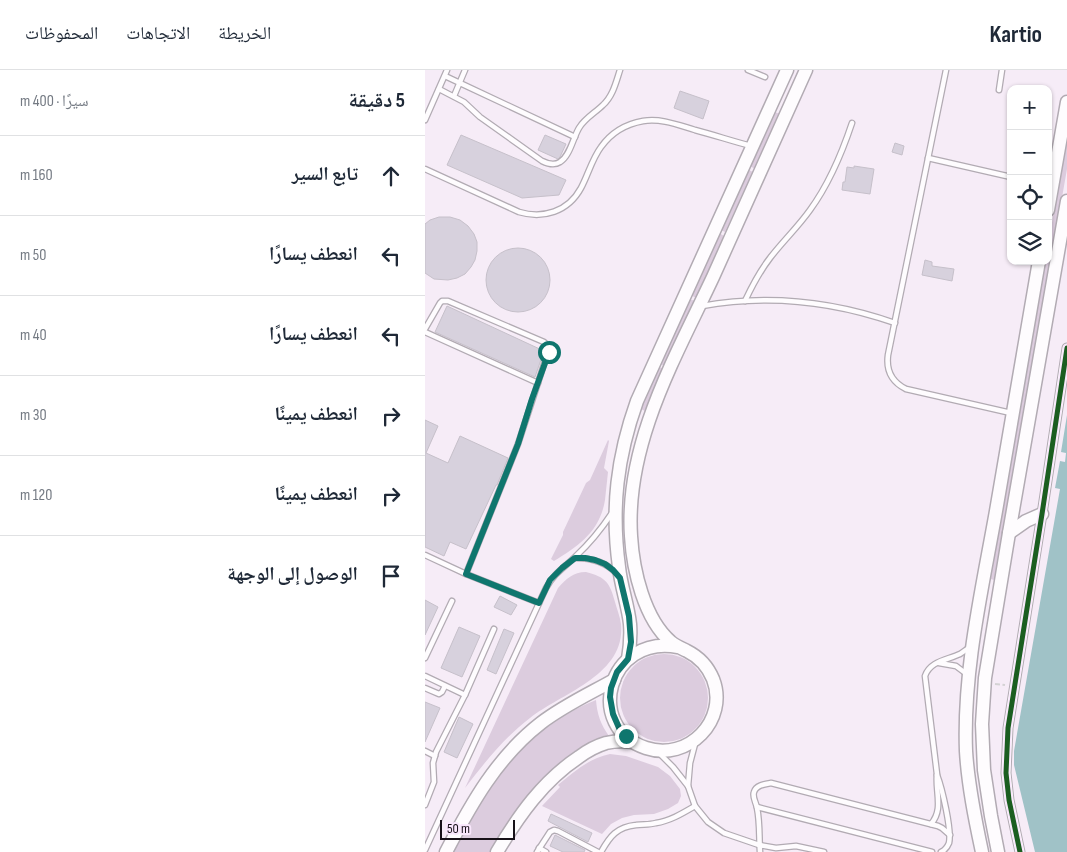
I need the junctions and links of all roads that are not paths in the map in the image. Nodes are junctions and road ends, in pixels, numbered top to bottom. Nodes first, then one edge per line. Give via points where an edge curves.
1 (447, 70) edge
2 (465, 70) edge
3 (620, 70) edge
4 (748, 70) edge
5 (787, 70) edge
6 (806, 70) edge
7 (946, 70) edge
8 (1002, 70) edge
9 (445, 76) junction
10 (765, 77) dead end
11 (460, 82) junction
12 (439, 89) junction
13 (999, 90) dead end
14 (454, 96) junction
15 (1067, 102) edge
16 (425, 120) edge
17 (852, 123) dead end
18 (575, 137) junction
19 (752, 146) junction
20 (928, 158) junction
21 (425, 169) edge
22 (1007, 176) edge
23 (1052, 187) edge
24 (1067, 201) edge
25 (1038, 265) edge
26 (745, 301) junction
27 (699, 307) junction
28 (895, 323) junction
29 (425, 330) edge
30 (1067, 348) edge
31 (538, 383) junction
32 (1013, 413) junction
33 (630, 420) junction
34 (615, 510) junction
35 (1042, 514) junction
36 (631, 520) junction
37 (1009, 533) junction
38 (425, 556) edge
39 (575, 558) junction
40 (466, 574) junction
41 (620, 578) junction
42 (982, 590) junction
43 (452, 601) dead end
44 (539, 603) junction
45 (494, 629) dead end
46 (973, 644) junction
47 (678, 647) junction
48 (988, 654) junction
49 (425, 658) edge
50 (628, 659) junction
51 (937, 663) junction
52 (425, 676) edge
53 (969, 676) junction
54 (614, 680) junction
55 (445, 686) junction
56 (425, 688) edge
57 (465, 695) junction
58 (696, 740) junction
59 (633, 742) junction
60 (425, 751) edge
61 (656, 751) junction
62 (435, 756) junction
63 (937, 774) junction
64 (688, 786) junction
65 (425, 805) edge
66 (695, 806) junction
67 (757, 807) junction
68 (931, 824) junction
69 (950, 835) junction
70 (759, 845) junction
71 (783, 847) junction
72 (425, 850) edge
73 (538, 850) edge
74 (446, 852) edge
75 (497, 852) edge
76 (546, 852) edge
77 (599, 852) edge
78 (761, 852) edge
79 (779, 852) edge
80 (824, 852) edge
81 (932, 852) edge
82 (941, 852) edge
83 (983, 852) edge
84 (998, 852) edge
85 (1020, 852) edge

1 - 9 lane
2 - 11 lane
3 - 18 lane via 609,98 589,115
4 - 10 lane
5 - 19 main road
6 - 27 main road
7 - 20 lane
8 - 13 lane
9 - 11 lane
9 - 12 lane
11 - 14 lane
11 - 18 lane
12 - 14 lane
12 - 16 lane
14 - 18 lane via 548,164 561,162
15 - 23 main road
17 - 26 lane via 817,200 770,258
19 - 21 lane via 669,122 651,120 634,123 606,141 573,200 561,209 540,215 519,212
19 - 33 main road
20 - 22 lane
20 - 28 lane
24 - 37 main road
25 - 32 main road
26 - 27 lane
26 - 28 lane via 815,303
27 - 36 main road via 645,433 633,485
28 - 32 lane via 888,367 892,378 901,386
29 - 31 lane
29 - 31 lane via 438,305 448,301 544,342 549,352
30 - 35 street
31 - 40 lane via 518,444
32 - 42 main road
33 - 34 main road via 619,464
33 - 36 main road via 635,417 641,421 634,437 628,471
34 - 39 lane
34 - 41 main road
35 - 37 main road via 1026,520
35 - 85 street via 1007,728 1007,787
36 - 47 main road via 635,564 648,611 657,628
37 - 48 main road
38 - 40 lane
39 - 41 lane via 605,564
39 - 44 lane via 550,580
40 - 44 lane
41 - 50 main road via 630,624
42 - 46 main road
42 - 48 main road via 990,599 986,629
43 - 49 lane
44 - 72 lane
45 - 57 lane
46 - 51 lane via 962,653
46 - 53 main road
47 - 50 main road via 643,649
47 - 58 main road via 700,660 716,688 712,721
48 - 84 main road via 983,747 987,793
50 - 54 main road
51 - 53 lane via 956,666
51 - 63 lane via 928,669 925,676
52 - 55 lane
53 - 83 main road via 966,716 968,770 972,806
54 - 59 main road via 610,697 613,714 620,730
54 - 74 main road via 552,715 506,755 469,808
55 - 56 lane via 439,694
55 - 57 lane
57 - 62 lane
58 - 61 main road via 677,750
58 - 64 lane
59 - 61 main road
59 - 75 main road via 597,746 563,768 531,800
60 - 62 lane
61 - 64 lane
62 - 65 lane via 434,782
63 - 68 lane via 939,808
63 - 69 lane
64 - 66 lane
66 - 70 lane via 715,828
66 - 77 lane via 658,823 625,828 609,837
67 - 68 lane via 753,794 755,789 771,783
67 - 70 lane
67 - 81 lane
68 - 69 lane
69 - 82 lane via 948,846
70 - 71 lane
70 - 78 lane
71 - 79 lane
71 - 80 lane via 796,846
73 - 76 lane
73 - 77 lane via 550,832 556,830

